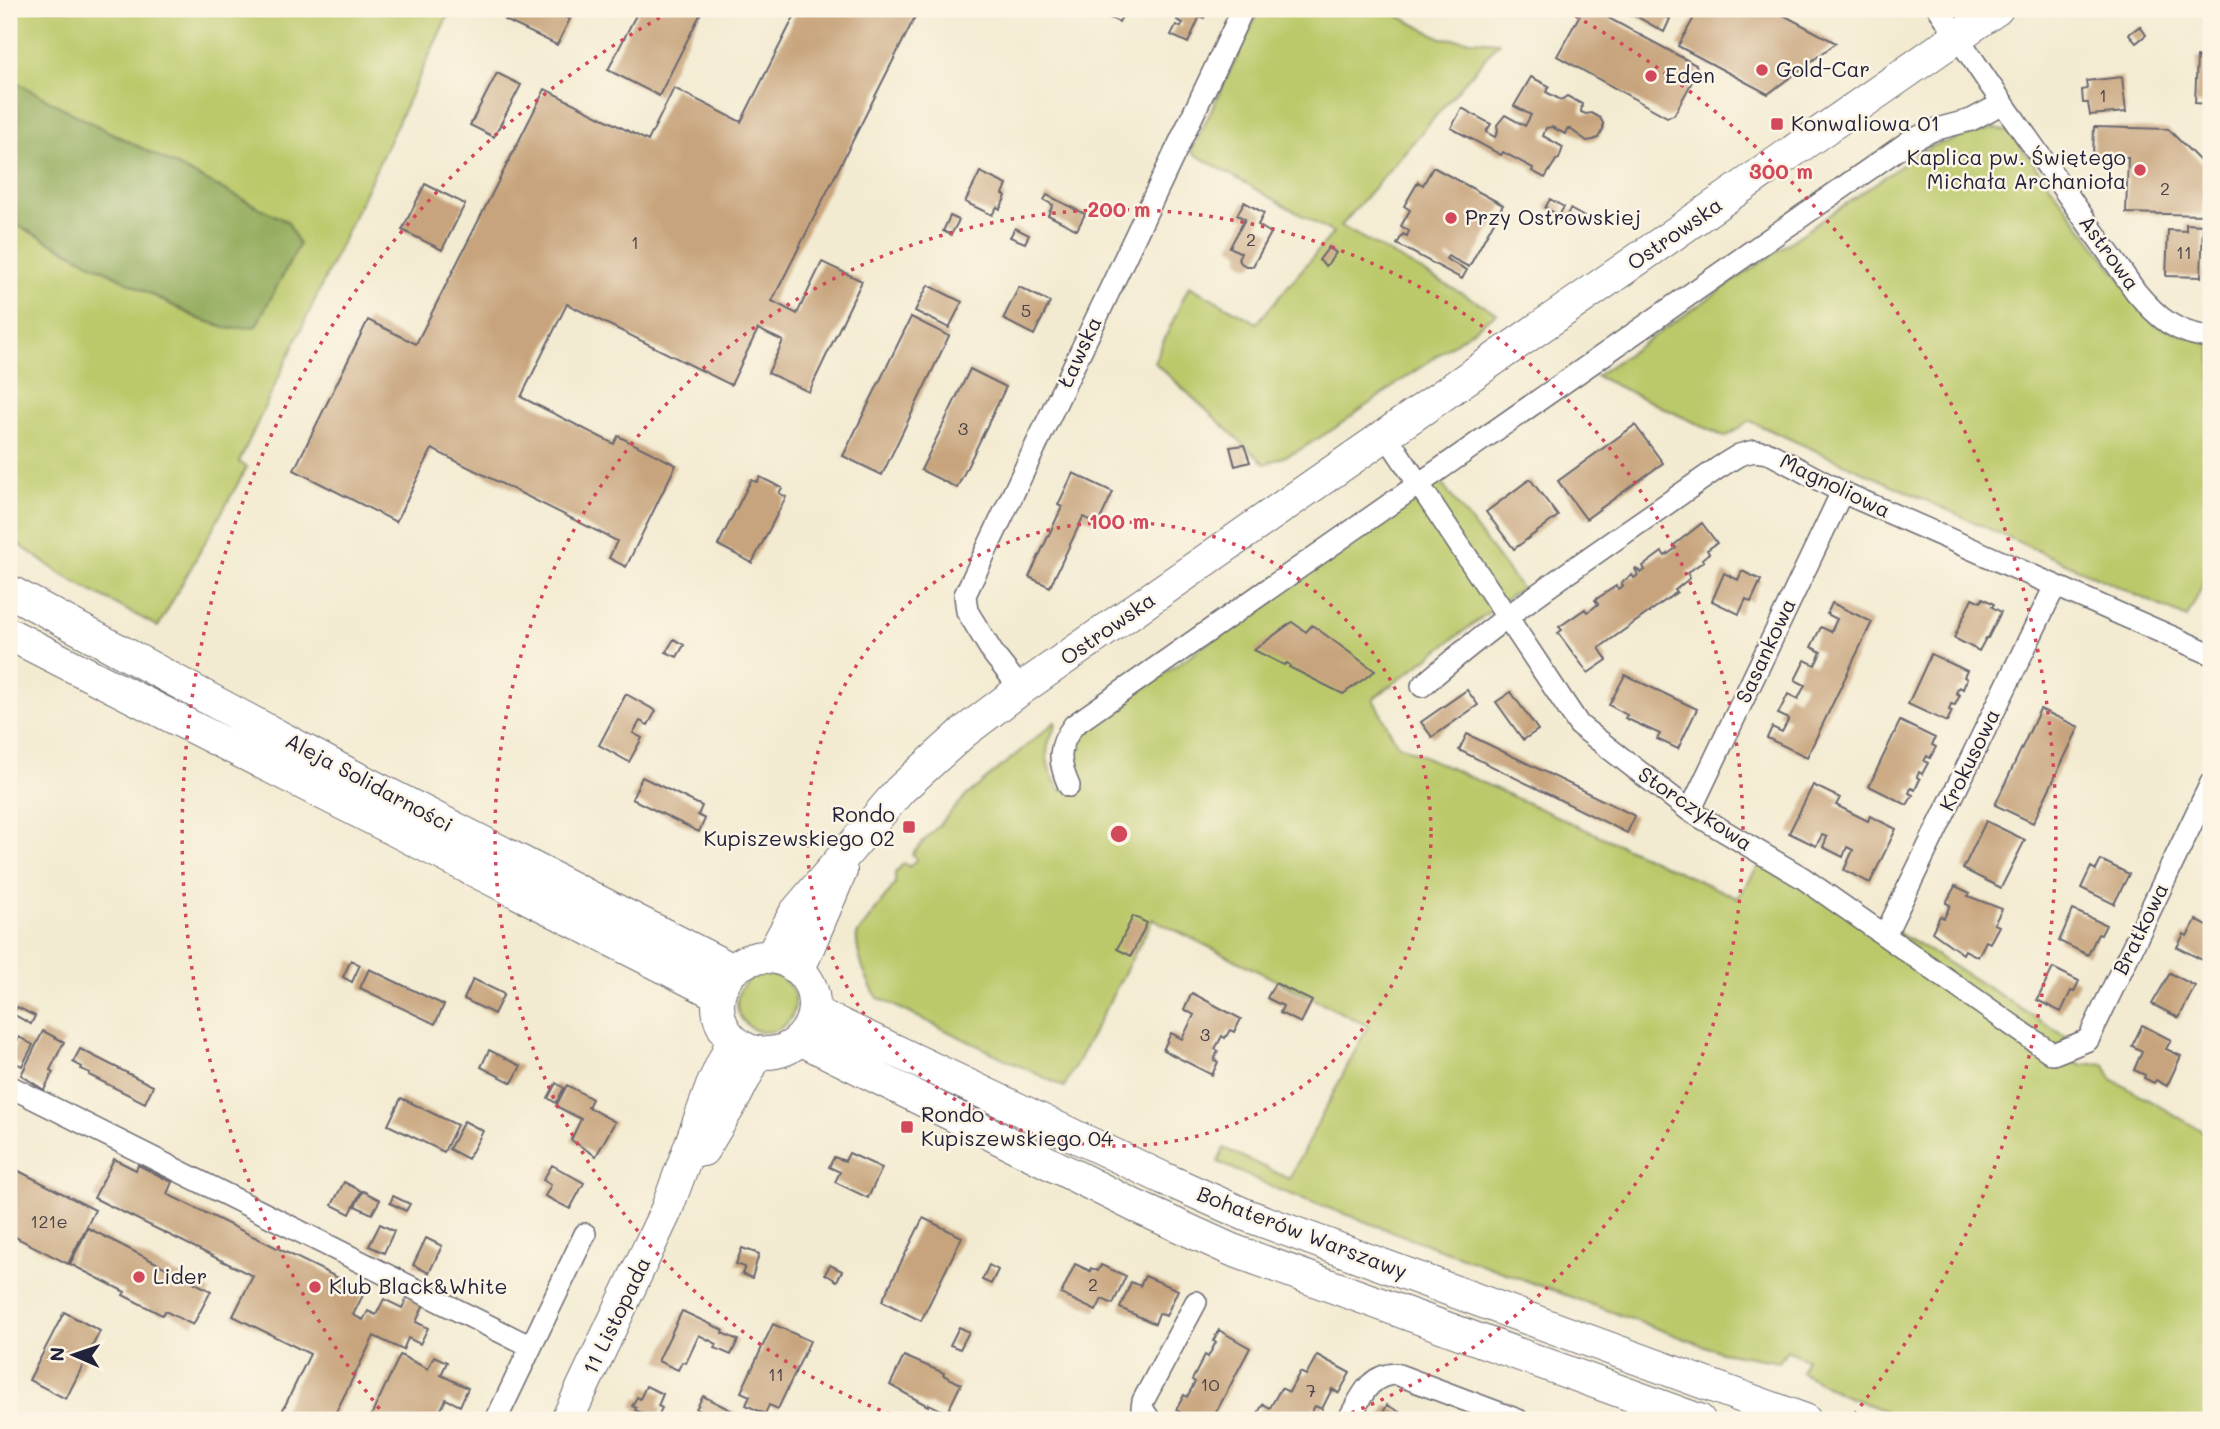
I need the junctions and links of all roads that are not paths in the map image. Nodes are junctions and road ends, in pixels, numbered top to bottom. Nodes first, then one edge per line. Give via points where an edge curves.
1 (1243, 9) edge
2 (1939, 9) edge
3 (1997, 9) edge
4 (1958, 36) junction
5 (2003, 103) junction
6 (2211, 337) edge
7 (1387, 435) junction
8 (1418, 483) junction
9 (1842, 492) junction
10 (2055, 586) junction
11 (9, 591) edge
12 (1507, 617) junction
13 (9, 634) edge
14 (2211, 654) edge
15 (1422, 686) dead end
16 (1021, 690) junction
17 (2211, 783) edge
18 (1069, 786) dead end
19 (1690, 811) junction
20 (851, 847) junction
21 (1885, 935) junction
22 (771, 957) junction
23 (799, 970) junction
24 (726, 983) junction
25 (807, 1026) junction
26 (746, 1046) junction
27 (2053, 1054) joint
28 (11, 1087) dead end
29 (585, 1234) dead end
30 (1196, 1302) dead end
31 (531, 1347) junction
32 (496, 1420) edge
33 (567, 1420) edge
34 (1150, 1420) edge
35 (1348, 1420) edge
36 (1518, 1420) edge
37 (1699, 1420) edge
38 (1805, 1420) edge

1 - 16 street, Ławska via 965,595 967,611
2 - 4 street, Astrowa
3 - 4 main road, Ostrowska
4 - 5 street, Astrowa
4 - 7 main road, Ostrowska
5 - 6 street, Astrowa via 2146,304 2184,332
5 - 8 street via 1908,142
7 - 8 street
7 - 16 main road, Ostrowska
8 - 12 street, Storczykowa
8 - 18 street via 1074,725 1060,754
9 - 10 street, Magnoliowa
9 - 12 street, Magnoliowa via 1769,453 1739,455
9 - 19 street, Sasankowa
10 - 14 street, Magnoliowa
10 - 21 street, Krokusowa
11 - 24 main road, Aleja Solidarności
12 - 15 street, Magnoliowa
12 - 19 street, Storczykowa via 1579,725
13 - 24 main road, Aleja Solidarności
16 - 20 main road, Ostrowska via 964,732 900,790
17 - 27 street, Bratkowa via 2088,1040
19 - 21 street, Storczykowa via 1803,878
20 - 22 main road, Ostrowska via 795,913
20 - 23 main road, Ostrowska
21 - 27 street, Storczykowa
22 - 23 main road
22 - 24 main road via 744,962
23 - 25 main road via 814,997
24 - 26 main road via 720,1019
25 - 26 main road via 788,1048 774,1052
25 - 37 main road, Bohaterów Warszawy via 1135,1206 1231,1250
25 - 38 main road, Bohaterów Warszawy via 1246,1215
26 - 33 main road, 11 Listopada via 735,1097 666,1211
28 - 31 street
29 - 31 street
30 - 34 street via 1143,1401
31 - 32 street
35 - 36 street via 1371,1382 1396,1374

